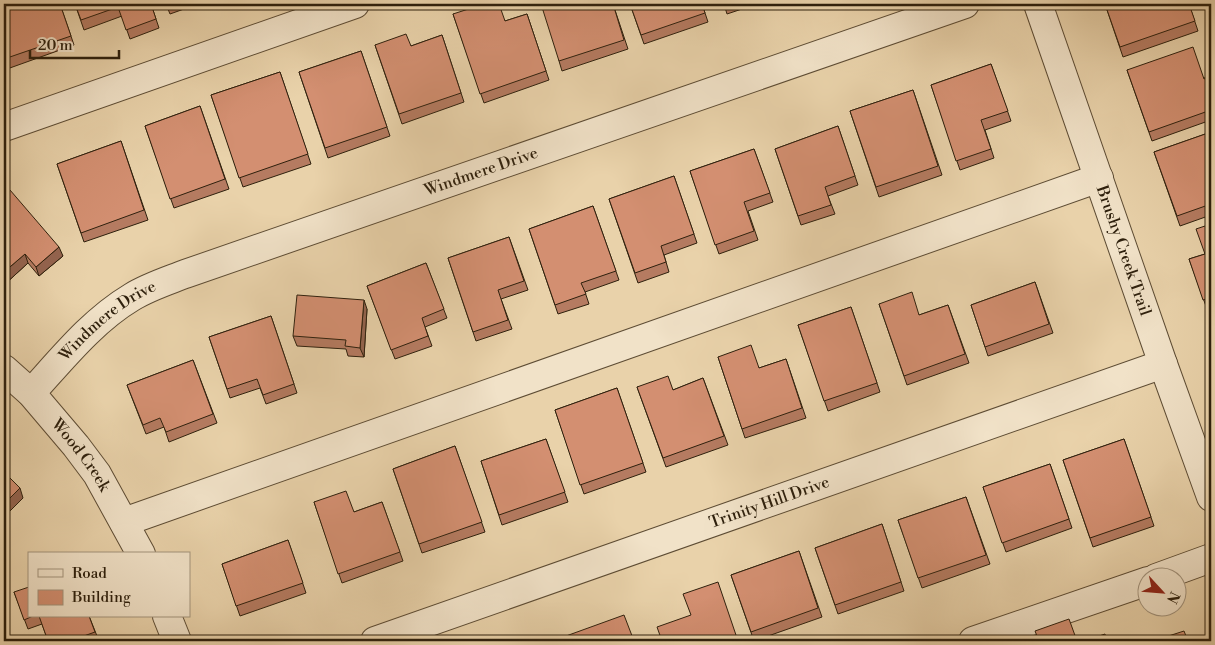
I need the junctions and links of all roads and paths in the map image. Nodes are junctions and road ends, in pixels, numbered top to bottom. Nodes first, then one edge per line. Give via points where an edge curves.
1 (355, 4) edge
2 (965, 4) edge
3 (1038, 4) edge
4 (4, 127) edge
5 (1099, 178) junction
6 (1163, 364) junction
7 (4, 369) edge
8 (31, 393) junction
9 (1211, 497) edge
10 (124, 522) junction
11 (140, 552) edge
12 (1211, 558) edge
13 (1184, 568) edge
14 (1138, 583) edge
15 (168, 618) edge
16 (177, 641) edge
17 (375, 641) edge
18 (973, 641) edge

1 - 4 street
2 - 8 street, Windmere Drive via 152,287 102,318
3 - 5 street, Brushy Creek Trail
5 - 6 street, Brushy Creek Trail
5 - 10 street
6 - 9 street, Brushy Creek Trail
6 - 17 street, Trinity Hill Drive
7 - 8 street, Wood Creek
8 - 10 street, Wood Creek via 97,474
10 - 11 street, Wood Creek
12 - 13 street
14 - 18 street
15 - 16 street

